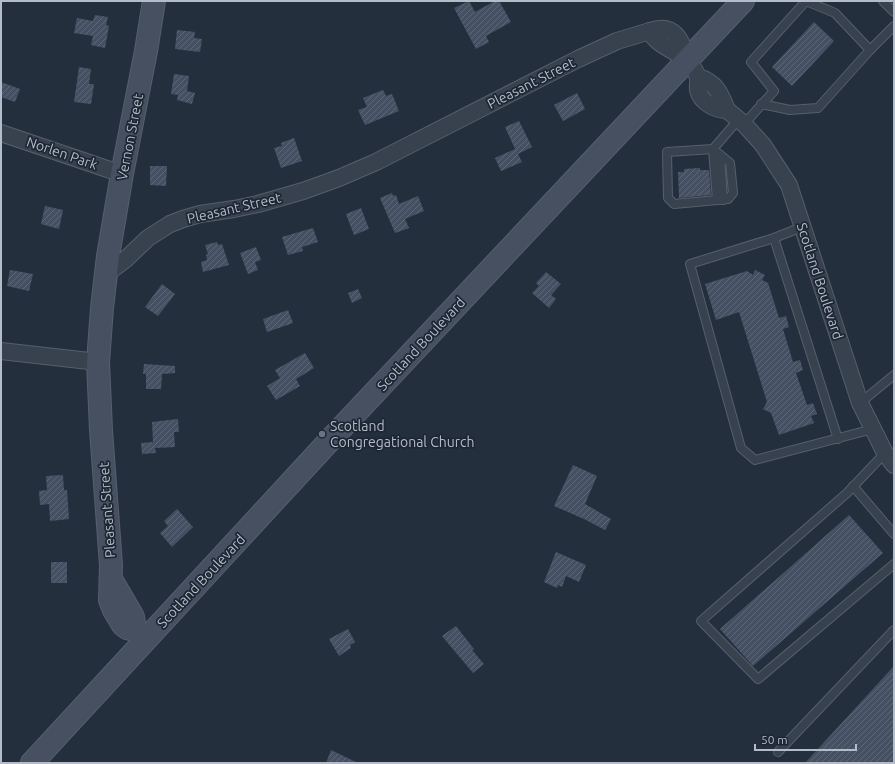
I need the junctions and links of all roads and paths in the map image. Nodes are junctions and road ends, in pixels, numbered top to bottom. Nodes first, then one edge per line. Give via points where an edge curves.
1 (154, 1) edge
2 (743, 1) edge
3 (806, 1) edge
4 (883, 1) edge
5 (894, 12) edge
6 (894, 26) edge
7 (870, 50) junction
8 (693, 69) junction
9 (761, 104) junction
10 (736, 118) junction
11 (1, 133) edge
12 (713, 149) junction
13 (122, 174) junction
14 (720, 200) junction
15 (802, 227) junction
16 (774, 238) junction
17 (106, 274) junction
18 (1, 351) edge
19 (98, 362) junction
20 (894, 375) edge
21 (860, 403) junction
22 (873, 429) junction
23 (838, 439) junction
24 (890, 459) edge
25 (853, 486) junction
26 (894, 534) edge
27 (894, 564) edge
28 (894, 630) edge
29 (140, 636) junction
30 (778, 752) dead end
31 (32, 763) edge

1 - 13 main road, Vernon Street
2 - 8 main road
3 - 7 lane via 835,13
3 - 9 lane via 751,62 774,91
4 - 5 lane
6 - 7 lane
7 - 9 lane via 818,108 790,110
8 - 10 street via 702,99
8 - 17 street, Pleasant Street via 676,34 656,28 578,59 376,162 339,178 273,200 183,218 148,238
8 - 29 main road, Scotland Boulevard
9 - 10 lane
10 - 12 lane
10 - 15 street, Scotland Boulevard via 763,145 789,185
11 - 13 street, Norlen Park
12 - 14 lane
12 - 14 lane via 730,164 733,193 728,199
12 - 14 lane via 667,152 668,198 674,204
13 - 17 main road, Vernon Street
15 - 16 lane
15 - 21 street, Scotland Boulevard
16 - 23 lane
16 - 23 lane via 690,264 741,448 755,460
17 - 19 main road, Pleasant Street
18 - 19 street
19 - 29 main road, Pleasant Street via 111,580 110,600 123,625
20 - 21 lane
21 - 22 street, Scotland Boulevard
22 - 23 lane
22 - 24 street, Scotland Boulevard
24 - 25 lane
25 - 26 lane
25 - 27 lane via 701,621 758,679
28 - 30 lane
29 - 31 main road

